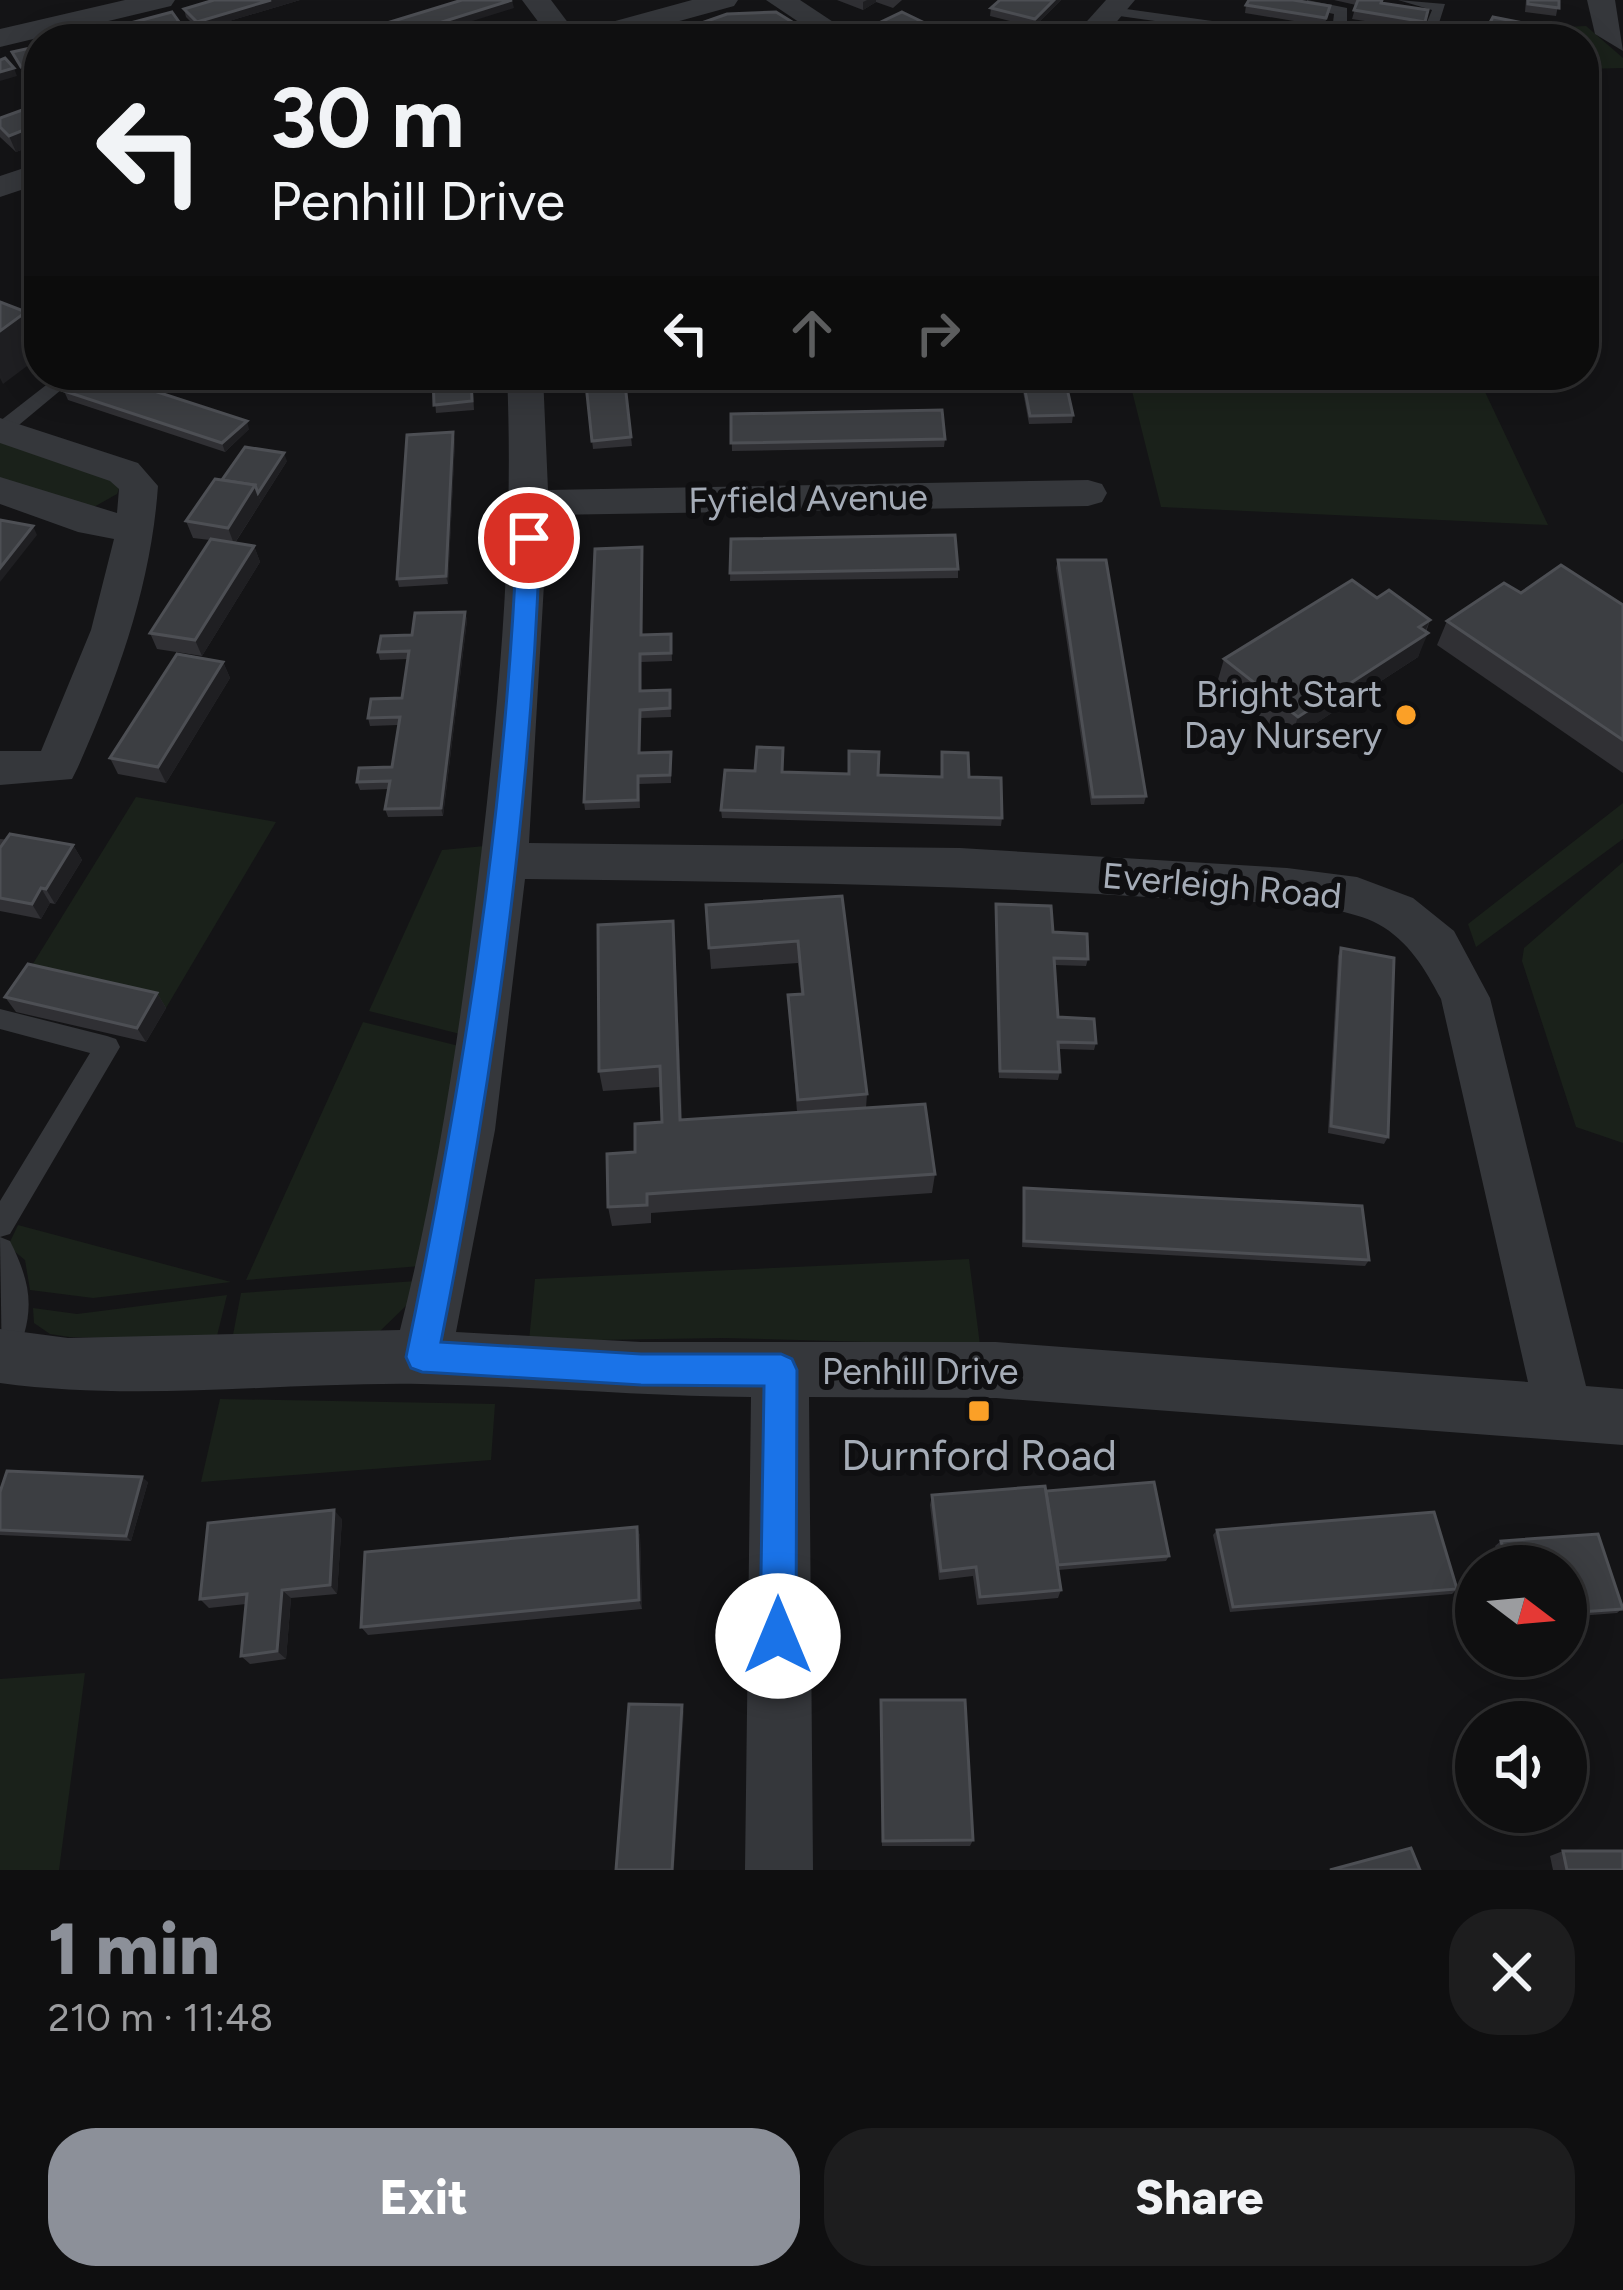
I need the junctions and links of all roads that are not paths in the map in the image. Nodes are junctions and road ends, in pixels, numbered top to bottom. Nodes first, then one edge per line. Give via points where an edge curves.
1 (161, 0) edge
2 (536, 0) edge
3 (724, 0) edge
4 (780, 0) edge
5 (1313, 0) edge
6 (1405, 0) edge
7 (1601, 0) edge
8 (1117, 5) edge
9 (59, 24) edge
10 (554, 24) edge
11 (636, 24) edge
12 (819, 24) edge
13 (1217, 24) edge
14 (1340, 24) edge
15 (1433, 24) edge
16 (1623, 42) edge
17 (51, 390) edge
18 (525, 390) edge
19 (0, 430) edge
20 (0, 490) edge
21 (1088, 493) dead end
22 (529, 503) junction
23 (137, 530) junction
24 (0, 768) edge
25 (506, 861) junction
26 (0, 1018) edge
27 (0, 1225) edge
28 (0, 1250) edge
29 (1, 1357) edge
30 (422, 1357) junction
31 (781, 1370) junction
32 (1564, 1412) junction
33 (1623, 1417) edge
34 (779, 1870) edge

1 - 9 street
2 - 10 street
3 - 11 street
4 - 12 street
5 - 14 lane via 1342,11
6 - 15 lane via 1439,8
7 - 16 street via 1602,23
8 - 13 lane
17 - 19 lane
18 - 22 street
19 - 23 street via 133,478
20 - 23 street
21 - 22 street, Fyfield Avenue
22 - 25 street
23 - 24 street via 125,597 56,766
25 - 30 street via 469,1128
25 - 32 street, Everleigh Road via 960,866 1287,887 1378,901 1437,945 1465,998
26 - 27 lane via 107,1047
28 - 29 lane via 20,1299
29 - 30 street, Penhill Drive via 68,1365
30 - 31 street, Penhill Drive
31 - 32 street, Penhill Drive via 1081,1374
31 - 34 street
32 - 33 street, Penhill Drive

